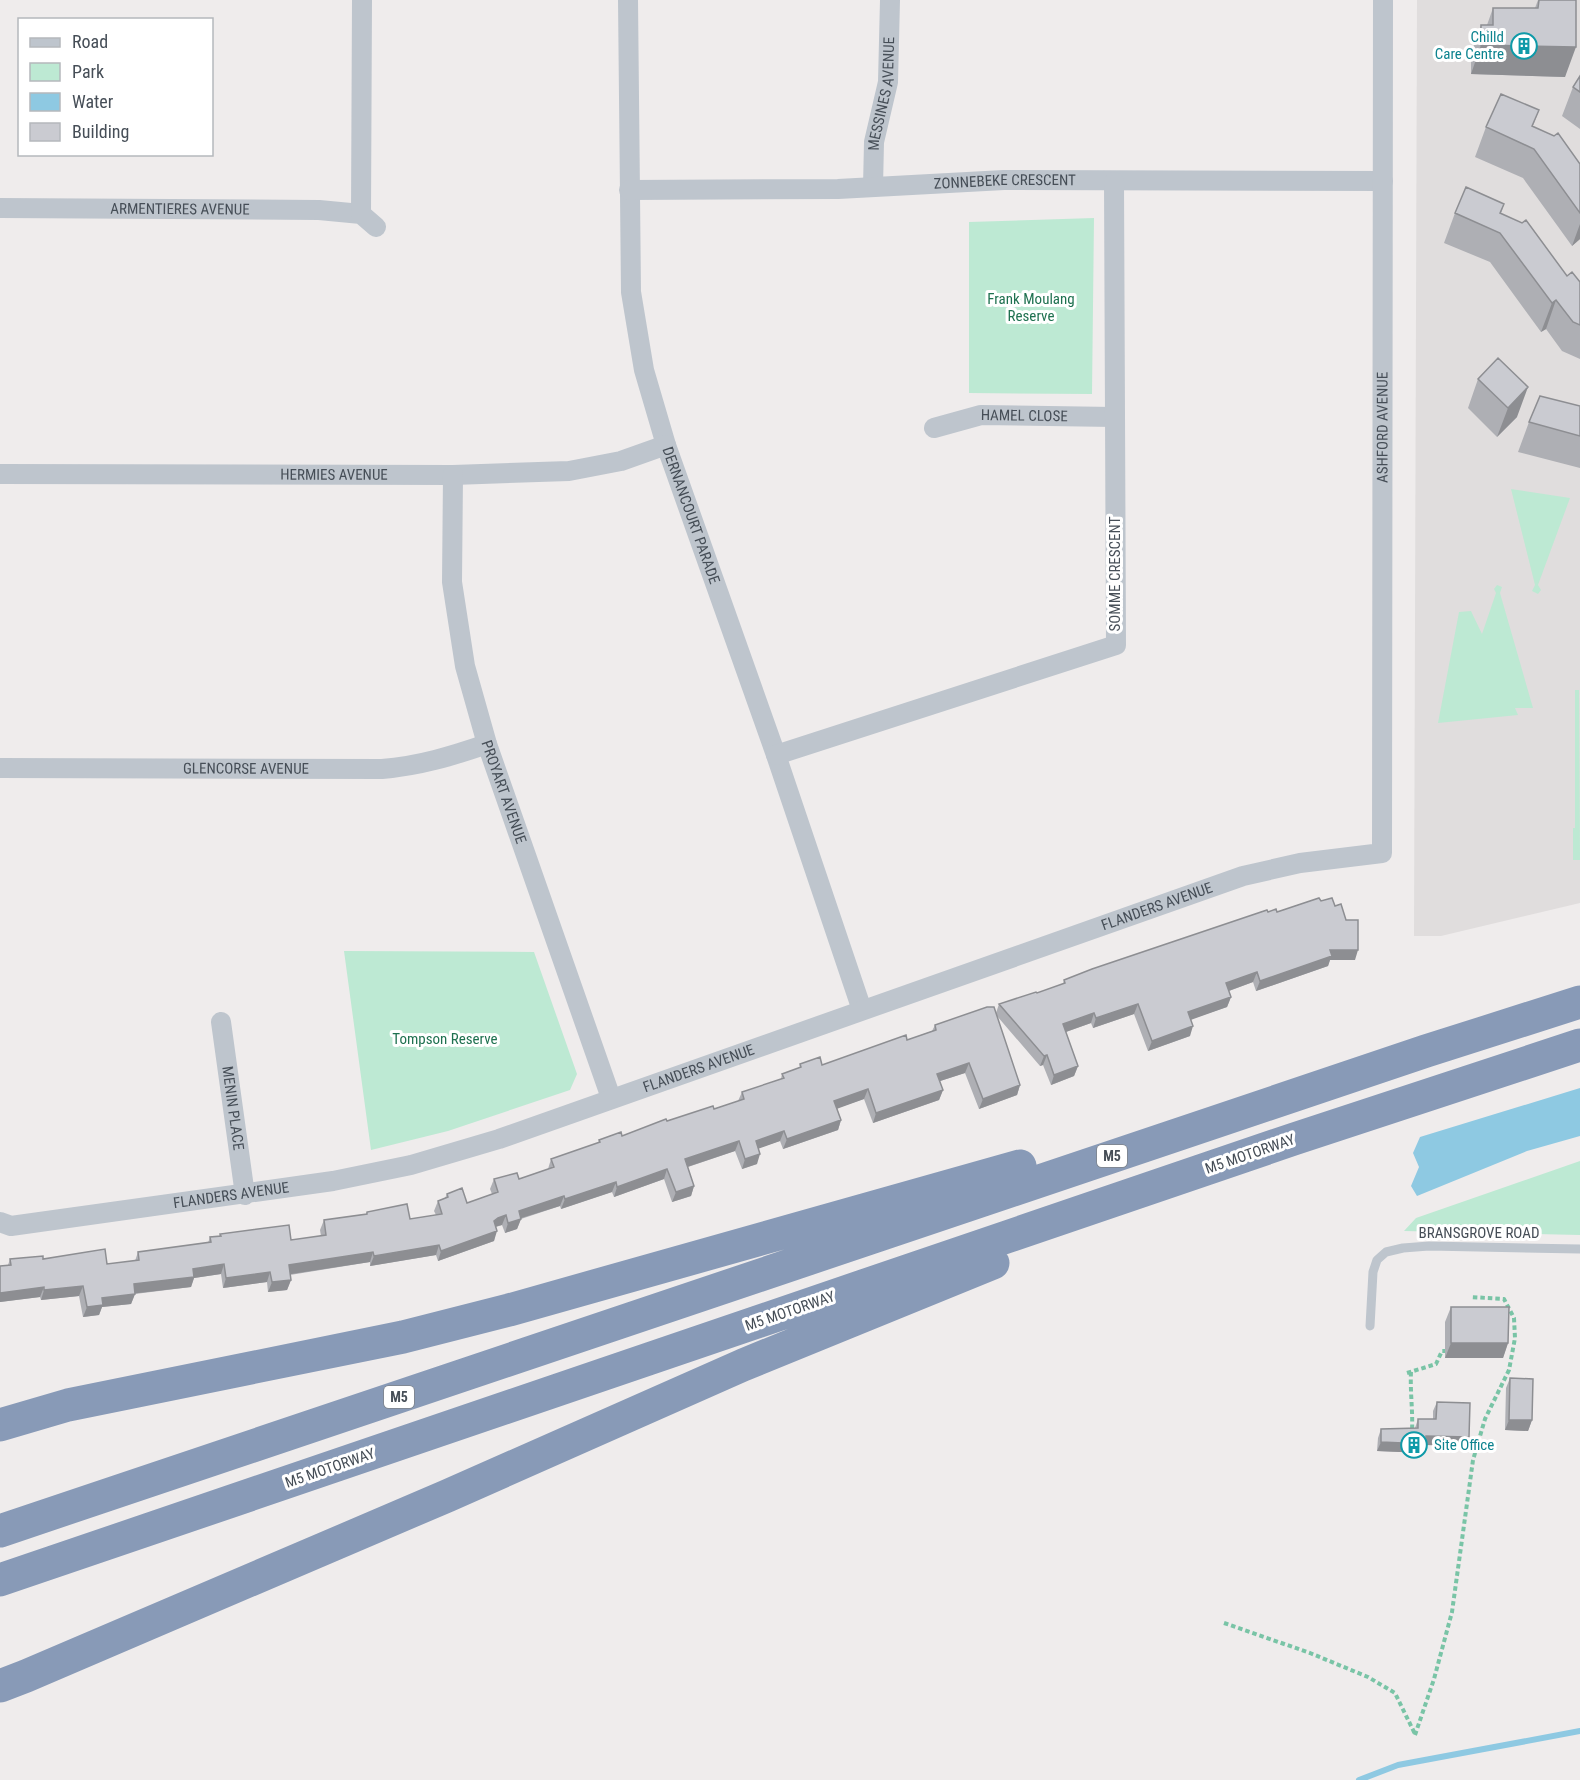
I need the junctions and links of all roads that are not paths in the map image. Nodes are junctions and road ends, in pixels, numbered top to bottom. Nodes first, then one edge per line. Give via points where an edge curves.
1 (362, 0) edge
2 (628, 0) edge
3 (890, 0) edge
4 (1383, 0) edge
5 (1383, 181) junction
6 (1114, 182) junction
7 (873, 187) junction
8 (629, 190) junction
9 (0, 208) edge
10 (361, 214) junction
11 (376, 227) dead end
12 (1114, 417) junction
13 (934, 428) dead end
14 (666, 445) junction
15 (0, 474) edge
16 (453, 476) junction
17 (487, 744) junction
18 (776, 755) junction
19 (0, 768) edge
20 (1382, 853) joint
21 (1580, 1002) edge
22 (862, 1010) junction
23 (221, 1022) dead end
24 (1580, 1045) edge
25 (1426, 1051) junction
26 (611, 1098) junction
27 (1294, 1139) junction
28 (245, 1195) junction
29 (0, 1222) edge
30 (1580, 1249) edge
31 (1370, 1326) dead end
32 (68, 1406) junction
33 (0, 1408) edge
34 (0, 1425) edge
35 (0, 1532) edge
36 (0, 1580) edge
37 (9, 1685) edge

1 - 10 street
2 - 8 street, DERNANCOURT PARADE
3 - 7 street, MESSINES AVENUE via 888,82 874,142
4 - 5 street, ASHFORD AVENUE
5 - 6 street, ZONNEBEKE CRESCENT
5 - 20 street, ASHFORD AVENUE
6 - 7 street, ZONNEBEKE CRESCENT via 1004,180
6 - 12 street, SOMME CRESCENT
7 - 8 street, ZONNEBEKE CRESCENT
8 - 14 street, DERNANCOURT PARADE via 631,292 636,331
9 - 10 street, ARMENTIERES AVENUE via 319,210
10 - 11 street
12 - 13 street, HAMEL CLOSE via 981,415
12 - 18 street, SOMME CRESCENT via 1116,645
14 - 16 street, HERMIES AVENUE via 569,471
14 - 18 street, DERNANCOURT PARADE
15 - 16 street, HERMIES AVENUE
16 - 17 street, PROYART AVENUE via 452,582 465,666
17 - 19 street, GLENCORSE AVENUE via 436,760 382,769
17 - 26 street, PROYART AVENUE
18 - 22 street, DERNANCOURT PARADE
20 - 22 street, FLANDERS AVENUE via 1300,863 1243,876
21 - 25 highway, M5
22 - 26 street, FLANDERS AVENUE
23 - 28 street, MENIN PLACE
24 - 27 highway, M5 MOTORWAY
25 - 32 highway via 509,1310 403,1337
25 - 35 highway, M5
26 - 28 street, FLANDERS AVENUE via 411,1165
27 - 36 highway, M5 MOTORWAY
27 - 37 highway via 807,1338
28 - 29 street, FLANDERS AVENUE via 11,1226
30 - 31 lane, BRANSGROVE ROAD via 1430,1246 1386,1252 1377,1260 1373,1272
32 - 33 highway
32 - 34 highway

